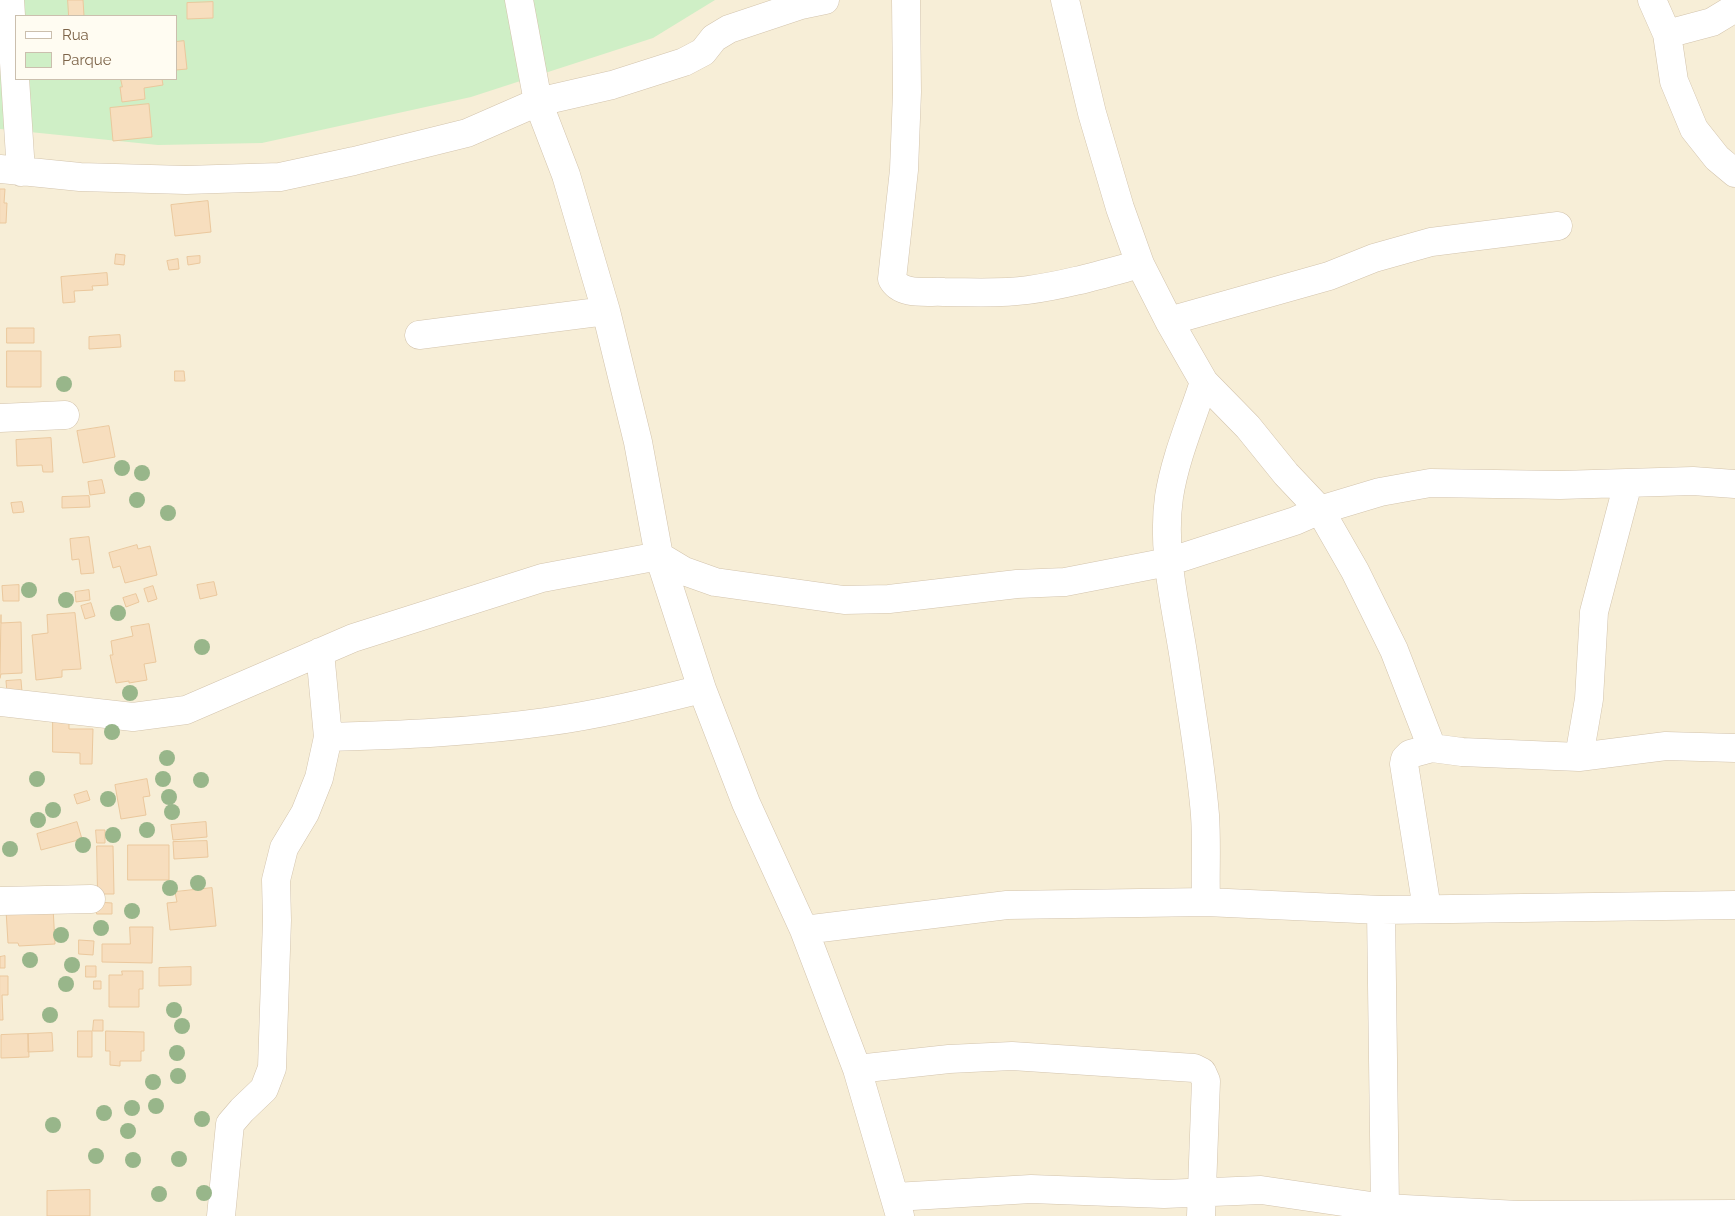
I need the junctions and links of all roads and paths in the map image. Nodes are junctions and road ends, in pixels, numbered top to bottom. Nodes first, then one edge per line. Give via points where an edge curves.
1 (10, 0) edge
2 (519, 0) edge
3 (906, 0) edge
4 (1065, 0) edge
5 (1652, 0) edge
6 (809, 2) edge
7 (1735, 8) edge
8 (1667, 34) junction
9 (538, 102) junction
10 (11, 170) edge
11 (1735, 173) edge
12 (1558, 226) dead end
13 (1140, 264) junction
14 (606, 311) junction
15 (1169, 321) junction
16 (419, 335) dead end
17 (1204, 382) junction
18 (65, 415) dead end
19 (0, 418) edge
20 (1628, 483) junction
21 (1735, 484) edge
22 (1320, 510) junction
23 (659, 556) junction
24 (1168, 562) junction
25 (320, 652) junction
26 (702, 689) junction
27 (0, 702) edge
28 (328, 737) junction
29 (1432, 748) junction
30 (1735, 748) edge
31 (1579, 757) junction
32 (91, 899) dead end
33 (0, 901) edge
34 (1206, 902) junction
35 (1735, 905) edge
36 (1381, 910) junction
37 (1427, 910) junction
38 (804, 930) junction
39 (857, 1070) junction
40 (1201, 1204) edge
41 (897, 1206) edge
42 (1384, 1208) junction
43 (1735, 1214) edge
44 (222, 1216) edge
45 (1518, 1216) edge

1 - 10 street
2 - 9 street
3 - 13 street via 904,170 892,279 895,284 910,291 1028,290 1075,282
4 - 13 street via 1092,113
5 - 8 street
6 - 9 street via 729,29 714,38 703,52 684,62 612,85
7 - 8 street via 1712,22
8 - 11 street via 1674,81 1694,129 1716,158
9 - 10 street via 467,132 280,177 186,180 80,177
9 - 14 street via 566,175
12 - 15 street via 1431,242 1374,258 1329,276
13 - 15 street
14 - 16 street
14 - 23 street via 638,442
15 - 17 street
17 - 22 street
17 - 24 street via 1169,498
18 - 19 street
20 - 21 street via 1693,481
20 - 22 street via 1430,483 1380,492
20 - 31 street via 1594,612 1589,699
22 - 24 street via 1295,522
22 - 29 street via 1394,650
23 - 24 street via 684,571 715,582 844,600 889,599 1017,584 1065,582
23 - 25 street via 542,578 353,638
23 - 26 street
24 - 34 street via 1205,816
25 - 27 street via 186,710 133,717
25 - 28 street
26 - 28 street via 547,722 480,730
26 - 38 street via 746,803
28 - 44 street via 319,778 305,813 284,848 276,880 272,1068 264,1089 230,1124
29 - 31 street
29 - 37 street via 1410,754 1404,764
30 - 31 street via 1666,746
32 - 33 street
34 - 36 street
34 - 38 street via 1006,905
35 - 37 street
36 - 37 street
36 - 42 street
38 - 39 street
39 - 40 street via 949,1059 1012,1056 1194,1068 1202,1072 1206,1080
39 - 41 street
40 - 41 street via 1164,1194 1031,1189
40 - 42 street via 1260,1190
42 - 45 street
43 - 45 street

